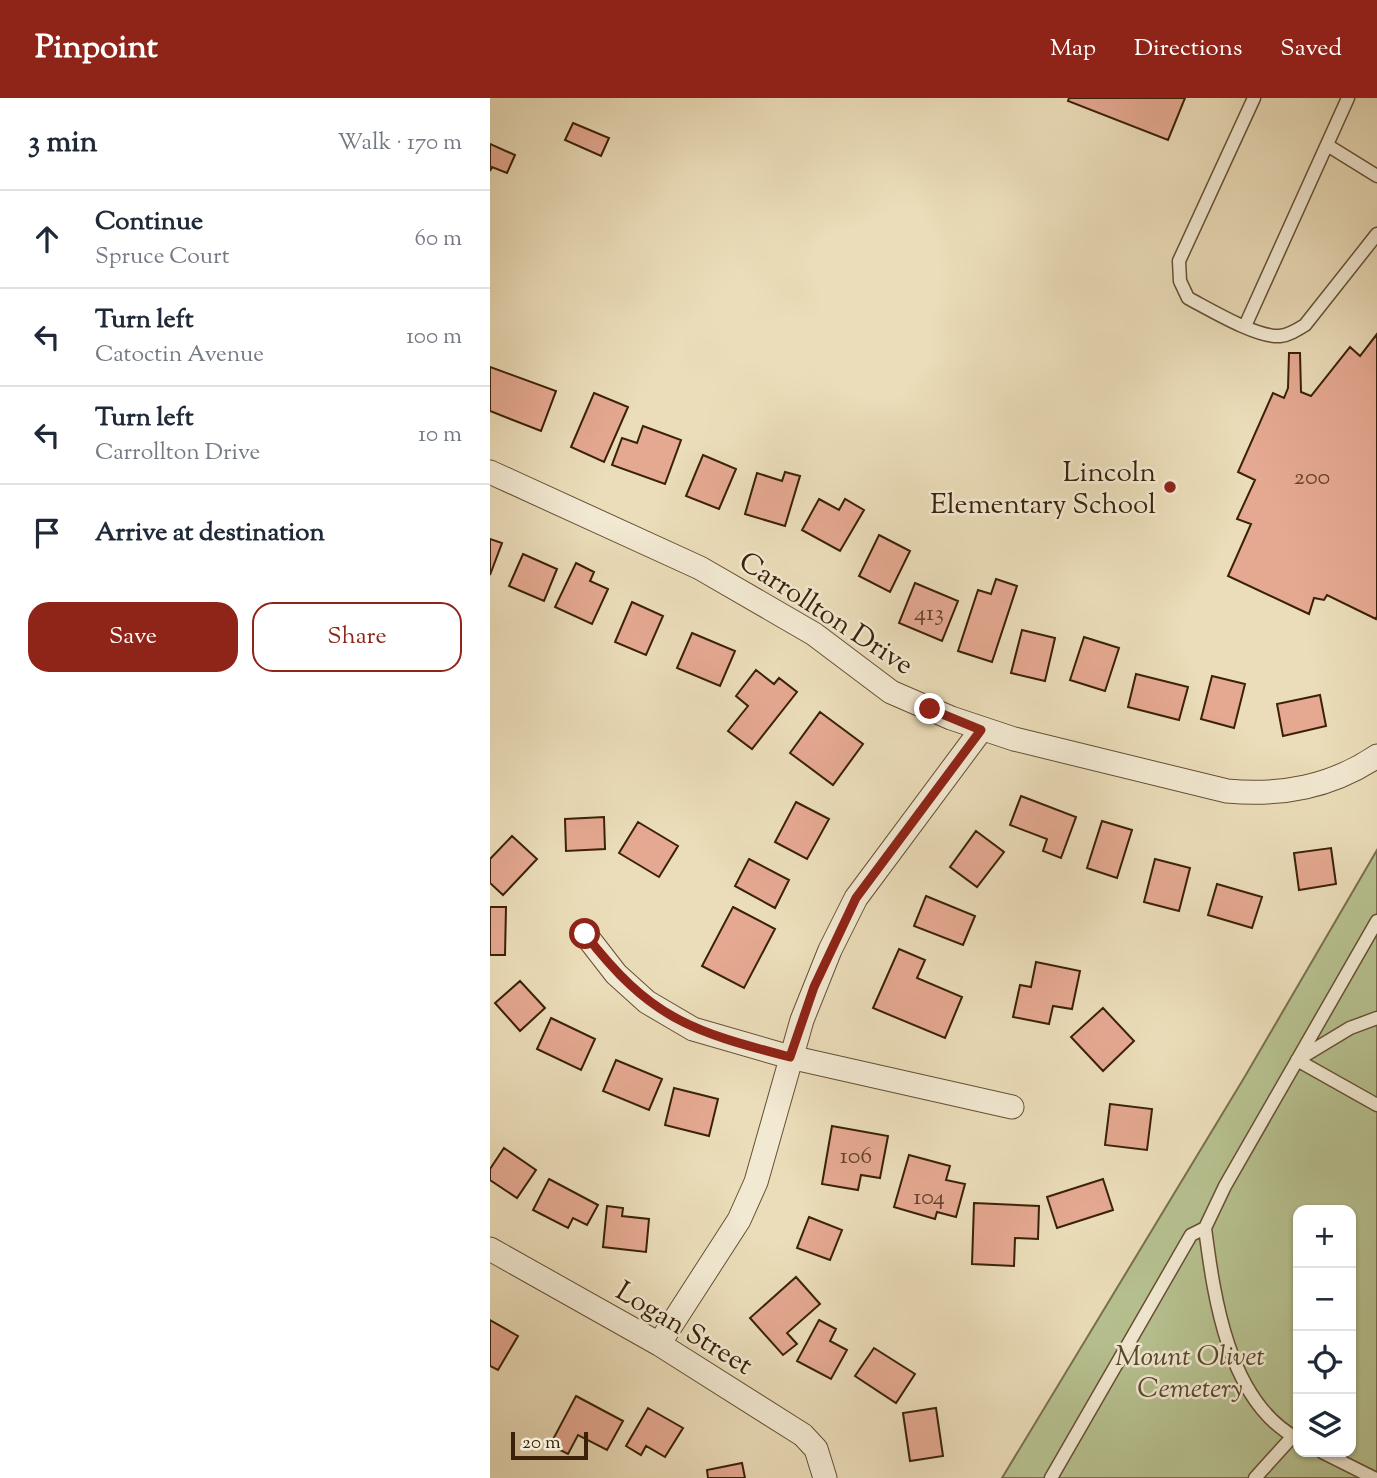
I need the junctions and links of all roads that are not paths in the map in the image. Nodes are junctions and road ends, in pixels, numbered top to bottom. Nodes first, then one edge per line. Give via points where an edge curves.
1 (1254, 98) edge
2 (1348, 98) edge
3 (1327, 145) junction
4 (1377, 176) edge
5 (1377, 234) edge
6 (1245, 326) junction
7 (490, 472) edge
8 (981, 730) junction
9 (1377, 756) edge
10 (1377, 921) edge
11 (585, 934) dead end
12 (1377, 1018) edge
13 (790, 1057) junction
14 (1297, 1060) junction
15 (1377, 1105) edge
16 (1012, 1107) dead end
17 (1205, 1228) junction
18 (490, 1250) edge
19 (659, 1344) junction
20 (1293, 1435) edge
21 (1293, 1441) edge
22 (1332, 1457) edge
23 (1056, 1476) edge
24 (825, 1478) edge
25 (1255, 1478) edge
26 (1374, 1478) edge

1 - 6 lane via 1179,261 1180,281 1188,298
2 - 3 lane
3 - 4 lane
3 - 6 lane
5 - 6 lane via 1305,326 1277,337
7 - 8 street, Carrollton Drive via 700,568 814,634 891,692
8 - 9 street, Carrollton Drive via 1255,794 1309,788
8 - 13 street via 856,898 814,987
10 - 14 lane
11 - 13 street via 647,1002 694,1029
12 - 14 lane via 1350,1028
13 - 16 street
13 - 19 street via 756,1182 739,1220
14 - 15 lane
14 - 17 lane
17 - 20 lane via 1216,1308 1239,1371 1254,1396
17 - 23 lane via 1191,1235
18 - 19 street, Logan Street
19 - 24 street, Logan Street via 803,1435 816,1449
21 - 25 lane
22 - 26 lane

